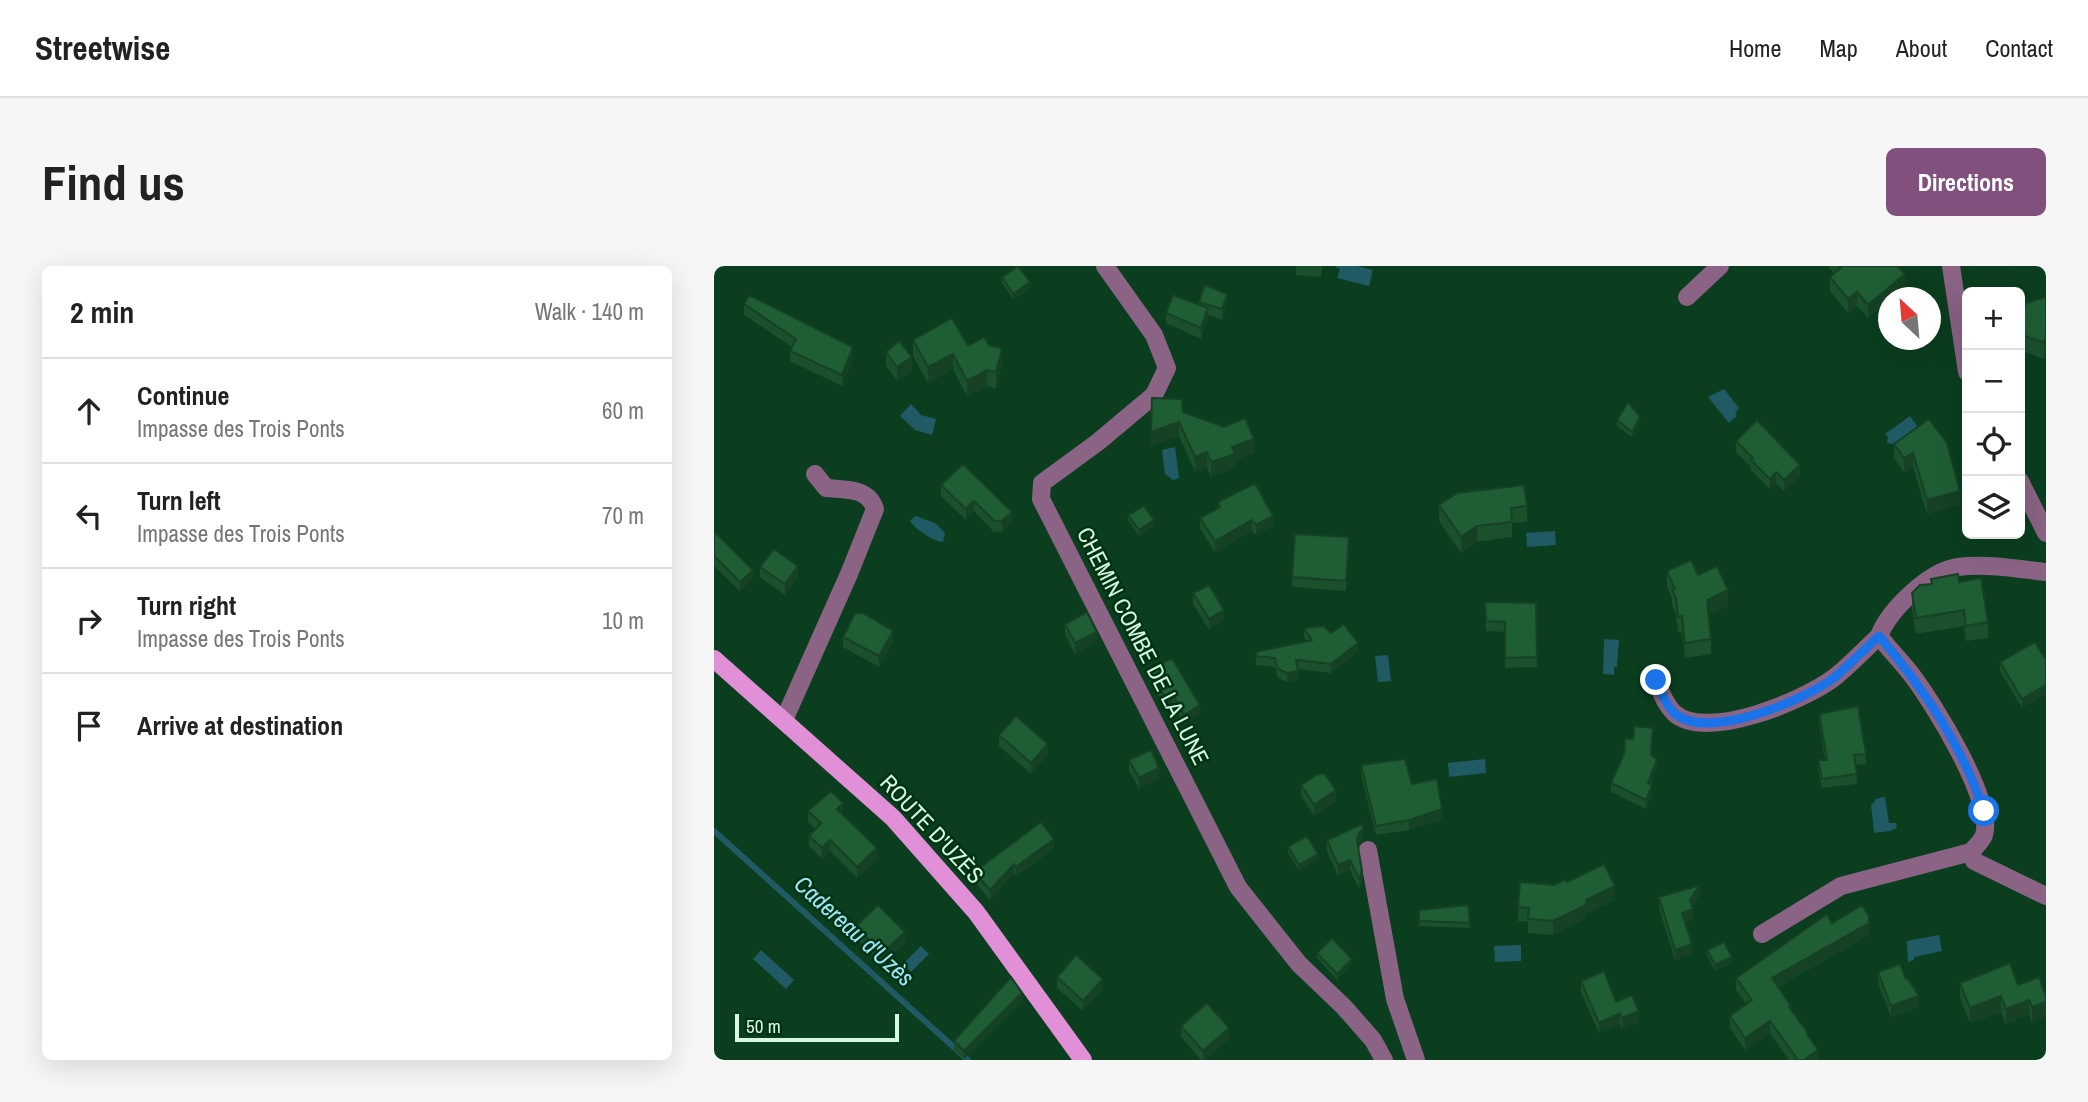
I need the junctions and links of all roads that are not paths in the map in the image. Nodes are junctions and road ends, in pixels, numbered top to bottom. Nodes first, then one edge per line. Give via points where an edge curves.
1 (1105, 266) edge
2 (1720, 266) edge
3 (1951, 266) edge
4 (1687, 297) dead end
5 (1964, 350) edge
6 (815, 474) dead end
7 (2025, 491) edge
8 (2046, 533) edge
9 (2046, 572) edge
10 (1879, 636) junction
11 (714, 659) edge
12 (1656, 680) dead end
13 (784, 720) junction
14 (1368, 850) dead end
15 (1971, 852) junction
16 (2046, 896) edge
17 (1762, 934) dead end
18 (1083, 1060) edge
19 (1384, 1060) edge
20 (1416, 1060) edge

1 - 19 street, CHEMIN COMBE DE LA LUNE via 1154,335 1167,368 1154,395 1042,483 1041,499 1238,887 1299,964 1373,1040
2 - 4 street
3 - 5 street
6 - 13 street via 825,488 863,492 875,509
7 - 8 street
9 - 10 street via 1959,567 1942,571 1908,596 1884,623
10 - 12 street via 1833,678 1783,705 1737,720 1702,724 1675,714
10 - 15 street via 1912,675 1967,766 1984,811 1984,835
11 - 13 main road, ROUTE D'UZÈS
13 - 18 main road, ROUTE D'UZÈS via 893,818 976,912
14 - 20 street via 1395,999
15 - 16 street via 1974,861
15 - 17 street via 1841,886

